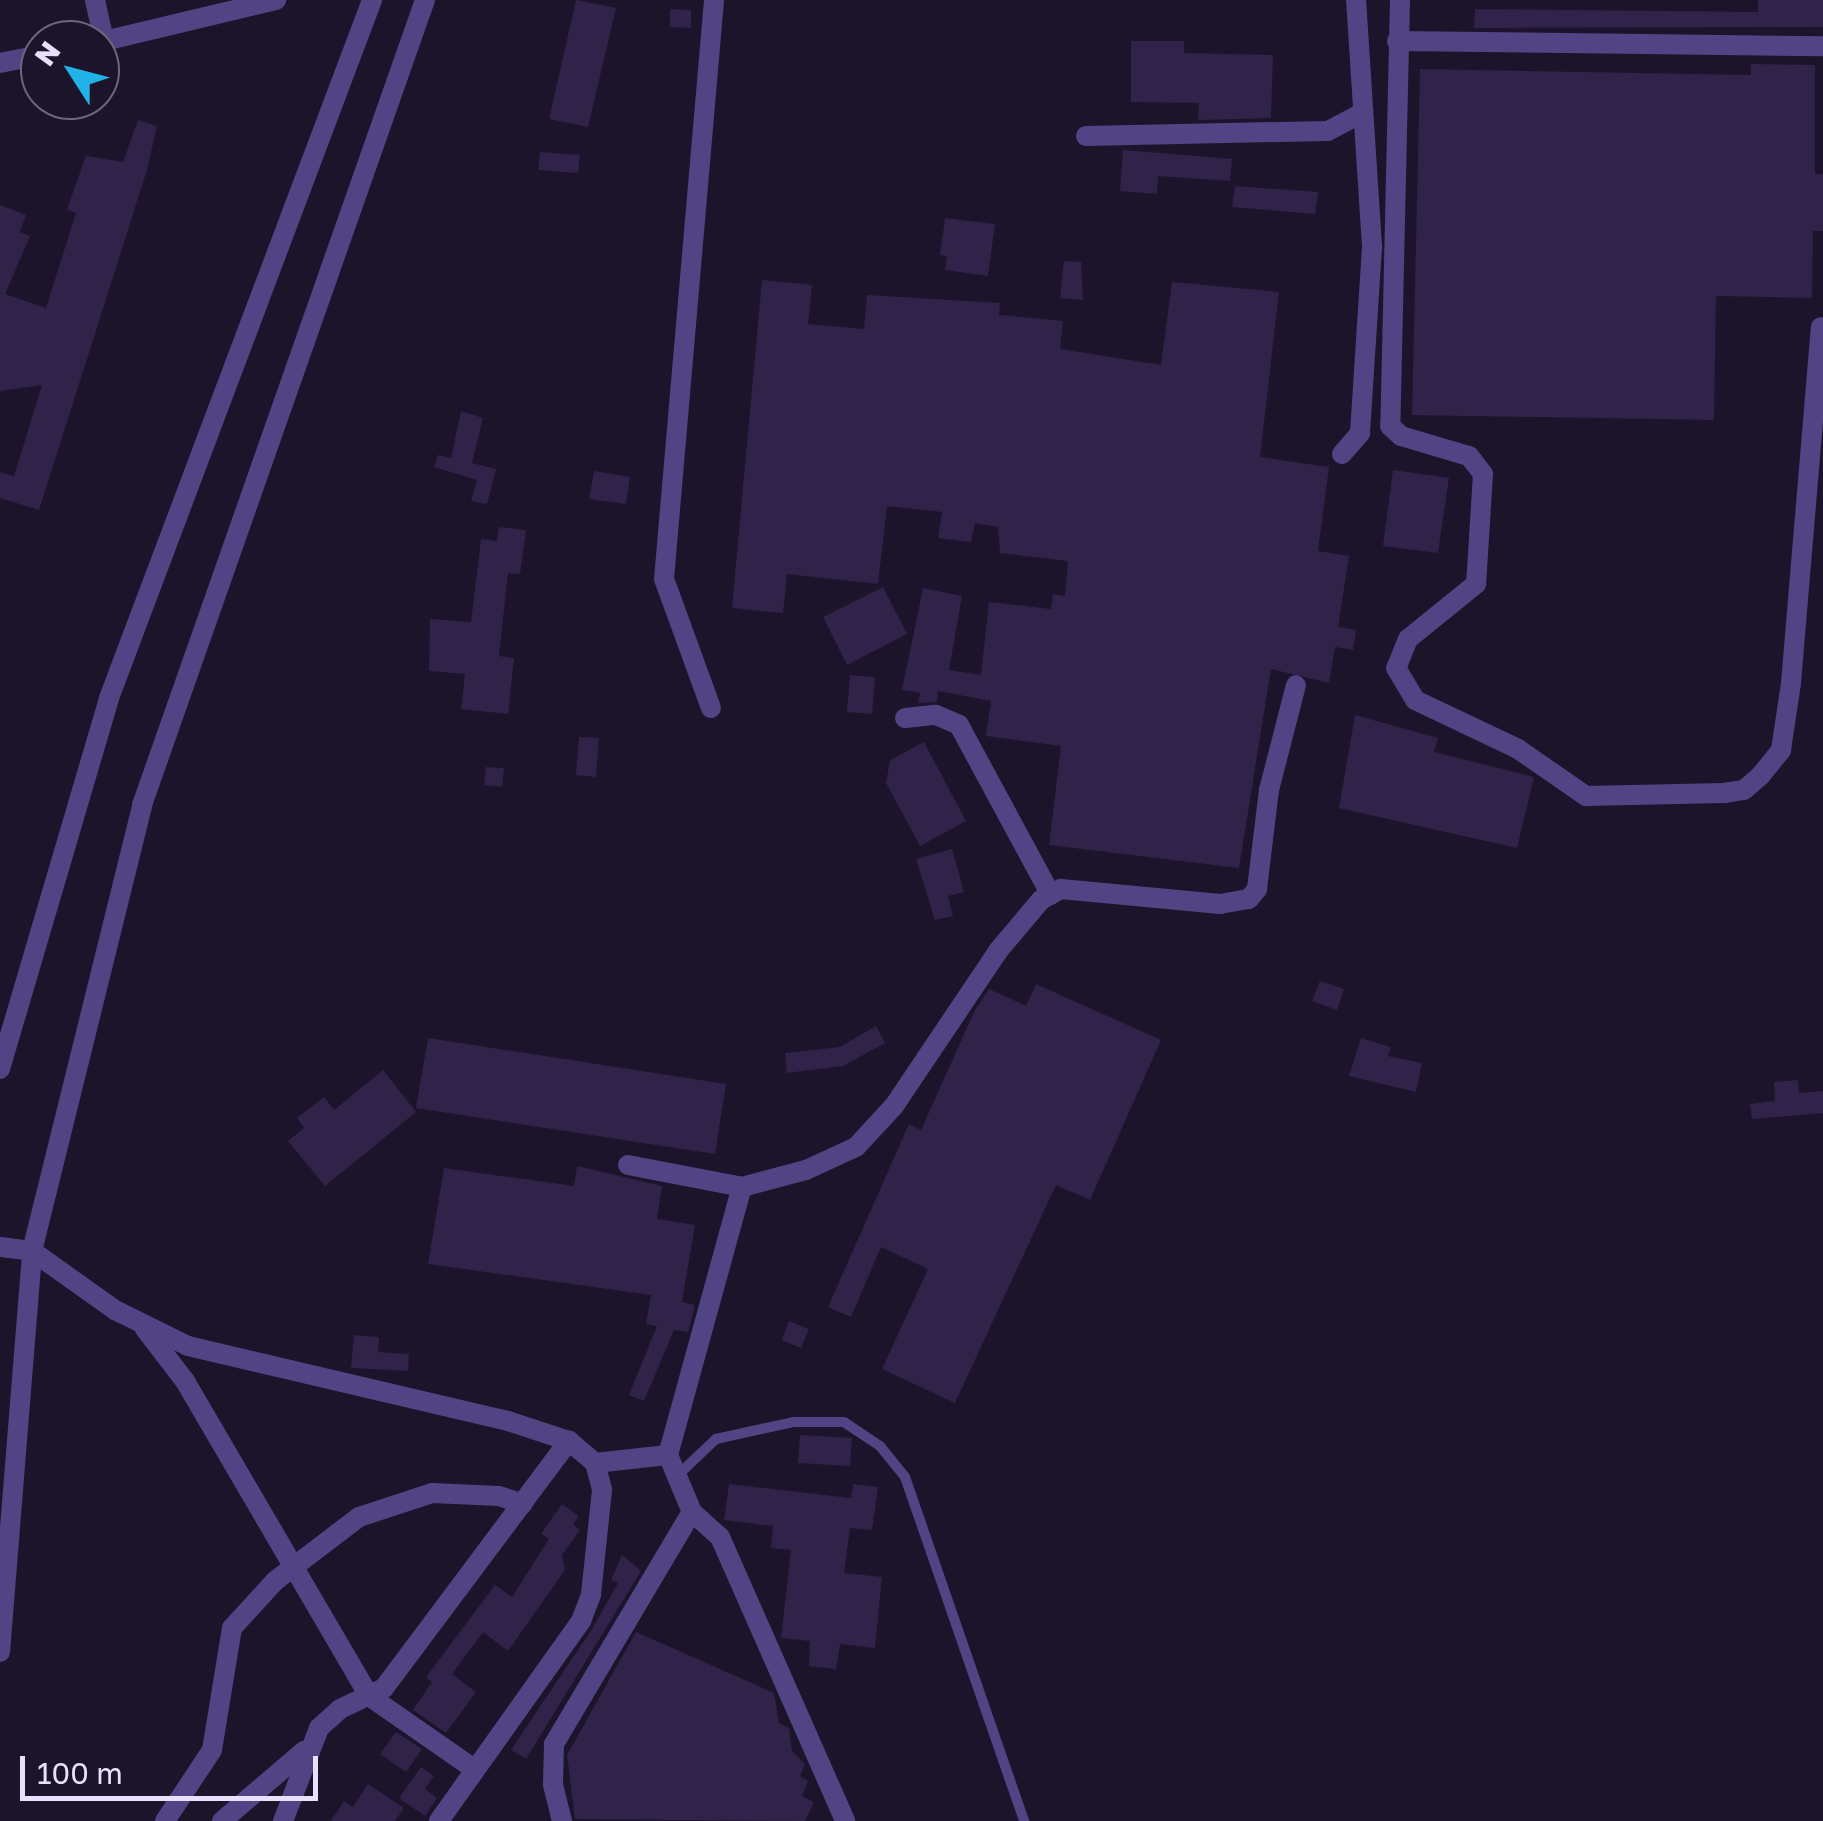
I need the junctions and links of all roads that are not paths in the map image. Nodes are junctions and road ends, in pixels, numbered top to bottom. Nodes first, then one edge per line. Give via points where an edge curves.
1 (276, 0) edge
2 (372, 0) edge
3 (425, 0) edge
4 (714, 0) edge
5 (1356, 0) edge
6 (1400, 0) edge
7 (120, 38) edge
8 (1397, 41) junction
9 (1823, 46) edge
10 (1363, 112) junction
11 (1086, 136) dead end
12 (1822, 327) edge
13 (1342, 454) dead end
14 (1296, 684) dead end
15 (711, 708) dead end
16 (905, 718) dead end
17 (1050, 895) junction
18 (0, 1070) edge
19 (628, 1165) dead end
20 (742, 1187) junction
21 (0, 1247) edge
22 (32, 1250) junction
23 (144, 1328) junction
24 (569, 1441) junction
25 (668, 1455) junction
26 (595, 1463) junction
27 (678, 1474) junction
28 (522, 1504) junction
29 (692, 1512) junction
30 (294, 1568) junction
31 (0, 1652) edge
32 (369, 1696) junction
33 (306, 1750) junction
34 (474, 1769) junction
35 (165, 1821) edge
36 (222, 1821) edge
37 (284, 1821) edge
38 (439, 1821) edge
39 (562, 1821) edge
40 (845, 1821) edge
41 (1024, 1821) edge

1 - 7 street
2 - 18 street via 109,698
3 - 22 street via 142,805
4 - 15 street via 664,579
5 - 10 street
6 - 8 street
8 - 9 street
8 - 12 street via 1390,426 1401,436 1468,456 1482,474 1483,490 1476,584 1408,639 1396,668 1416,700 1518,749 1586,796 1724,793 1744,790 1762,776 1781,750
10 - 11 street via 1328,131
10 - 13 street via 1372,246 1360,433
14 - 17 street via 1268,790 1257,889 1249,899 1220,904 1061,889
16 - 17 street via 936,715 959,725
17 - 20 street via 998,951 894,1106 856,1147 806,1170
19 - 20 street
20 - 25 street
21 - 22 street
22 - 23 street
22 - 31 street
23 - 24 street via 188,1346
23 - 30 street via 184,1381
24 - 26 street
24 - 28 street
25 - 26 street
25 - 27 street
26 - 34 street via 602,1490 591,1595 581,1621
27 - 29 street
27 - 41 lane via 716,1439 793,1422 844,1422 880,1446 905,1477
28 - 30 street via 499,1496 432,1493 360,1517
28 - 32 street via 384,1688
29 - 39 street via 554,1744 550,1762
29 - 40 street via 720,1537
30 - 32 street
30 - 35 street via 232,1628 212,1750
32 - 33 street via 340,1709
32 - 34 street
33 - 36 street
33 - 37 street
34 - 38 street

